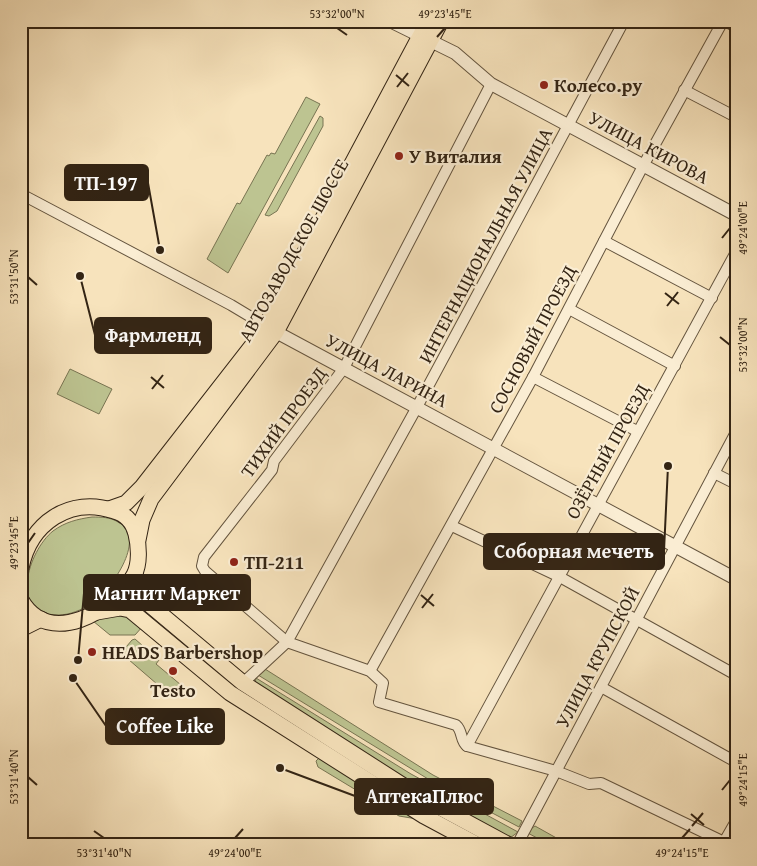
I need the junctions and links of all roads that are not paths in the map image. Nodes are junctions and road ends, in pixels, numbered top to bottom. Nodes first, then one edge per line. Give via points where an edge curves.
1 (390, 21) edge
2 (428, 21) edge
3 (441, 21) edge
4 (624, 21) edge
5 (724, 21) edge
6 (736, 27) edge
7 (425, 39) junction
8 (491, 84) junction
9 (684, 90) junction
10 (736, 117) edge
11 (569, 126) junction
12 (643, 166) junction
13 (21, 194) edge
14 (736, 215) edge
15 (604, 241) junction
16 (736, 252) edge
17 (712, 298) junction
18 (569, 309) junction
19 (271, 329) junction
20 (675, 366) junction
21 (344, 368) junction
22 (533, 377) junction
23 (417, 407) junction
24 (637, 431) junction
25 (736, 432) edge
26 (493, 448) junction
27 (714, 473) junction
28 (736, 484) edge
29 (597, 504) junction
30 (109, 509) junction
31 (452, 526) junction
32 (138, 540) junction
33 (675, 546) junction
34 (21, 568) edge
35 (135, 574) junction
36 (558, 576) junction
37 (736, 579) edge
38 (21, 600) edge
39 (97, 612) junction
40 (637, 619) junction
41 (40, 620) junction
42 (21, 629) edge
43 (287, 642) junction
44 (370, 671) junction
45 (736, 675) edge
46 (244, 683) junction
47 (601, 687) junction
48 (467, 746) junction
49 (736, 762) edge
50 (556, 771) junction
51 (736, 821) edge
52 (478, 845) edge
53 (509, 845) edge
54 (517, 845) edge

1 - 7 street, УЛИЦА КИРОВА
2 - 7 main road, АВТОЗАВОДСКОЕ ШОССЕ
3 - 7 main road, АВТОЗАВОДСКОЕ ШОССЕ
4 - 11 street, ИНТЕРНАЦИОНАЛЬНАЯ УЛИЦА
5 - 6 street
5 - 9 street, СОСНОВЫЙ ПРОЕЗД
7 - 8 street, УЛИЦА КИРОВА via 455,52
7 - 19 main road, АВТОЗАВОДСКОЕ ШОССЕ
8 - 11 street, УЛИЦА КИРОВА
8 - 21 street, ТИХИЙ ПРОЕЗД
9 - 10 street
9 - 12 street, СОСНОВЫЙ ПРОЕЗД
11 - 12 street, УЛИЦА КИРОВА
11 - 23 street, ИНТЕРНАЦИОНАЛЬНАЯ УЛИЦА
12 - 14 street, УЛИЦА КИРОВА
12 - 15 street, СОСНОВЫЙ ПРОЕЗД
13 - 19 street, УЛИЦА ЛАРИНА
15 - 17 street
15 - 18 street, СОСНОВЫЙ ПРОЕЗД
16 - 17 street, ОЗЁРНЫЙ ПРОЕЗД
17 - 20 street, ОЗЁРНЫЙ ПРОЕЗД
18 - 20 street
18 - 22 street, СОСНОВЫЙ ПРОЕЗД
19 - 21 street, УЛИЦА ЛАРИНА
19 - 30 main road, АВТОЗАВОДСКОЕ ШОССЕ via 142,488 126,502
19 - 32 main road, АВТОЗАВОДСКОЕ ШОССЕ via 150,499
20 - 24 street, ОЗЁРНЫЙ ПРОЕЗД
21 - 23 street, УЛИЦА ЛАРИНА
21 - 43 street, ТИХИЙ ПРОЕЗД via 202,562 205,572
22 - 24 street
22 - 26 street, СОСНОВЫЙ ПРОЕЗД
23 - 26 street, УЛИЦА ЛАРИНА
23 - 43 street, ИНТЕРНАЦИОНАЛЬНАЯ УЛИЦА
24 - 29 street, ОЗЁРНЫЙ ПРОЕЗД
25 - 27 street, УЛИЦА КРУПСКОЙ
26 - 29 street, УЛИЦА ЛАРИНА
26 - 31 street, СОСНОВЫЙ ПРОЕЗД
27 - 28 street
27 - 33 street, УЛИЦА КРУПСКОЙ
29 - 33 street, УЛИЦА ЛАРИНА
29 - 36 street, ОЗЁРНЫЙ ПРОЕЗД
30 - 32 main road via 128,519
30 - 34 main road via 84,507 51,519 41,526 33,539
31 - 36 street
31 - 44 street, СОСНОВЫЙ ПРОЕЗД
32 - 35 main road, АВТОЗАВОДСКОЕ ШОССЕ
33 - 37 street, УЛИЦА ЛАРИНА
33 - 40 street, УЛИЦА КРУПСКОЙ
35 - 39 main road via 113,601
35 - 46 main road via 135,586 144,600
36 - 40 street
36 - 48 street, ОЗЁРНЫЙ ПРОЕЗД
38 - 41 main road via 26,609
39 - 41 main road via 83,620 68,623
39 - 52 main road via 120,608 130,610 230,693 424,816
40 - 45 street
40 - 47 street, УЛИЦА КРУПСКОЙ
41 - 42 main road
43 - 44 street
43 - 46 street, ИНТЕРНАЦИОНАЛЬНАЯ УЛИЦА
44 - 48 street via 383,683 379,702 456,725
46 - 53 main road via 424,799
47 - 49 street
47 - 50 street, УЛИЦА КРУПСКОЙ
48 - 50 street
50 - 51 street via 589,784 601,783 724,842
50 - 54 street, УЛИЦА КРУПСКОЙ

